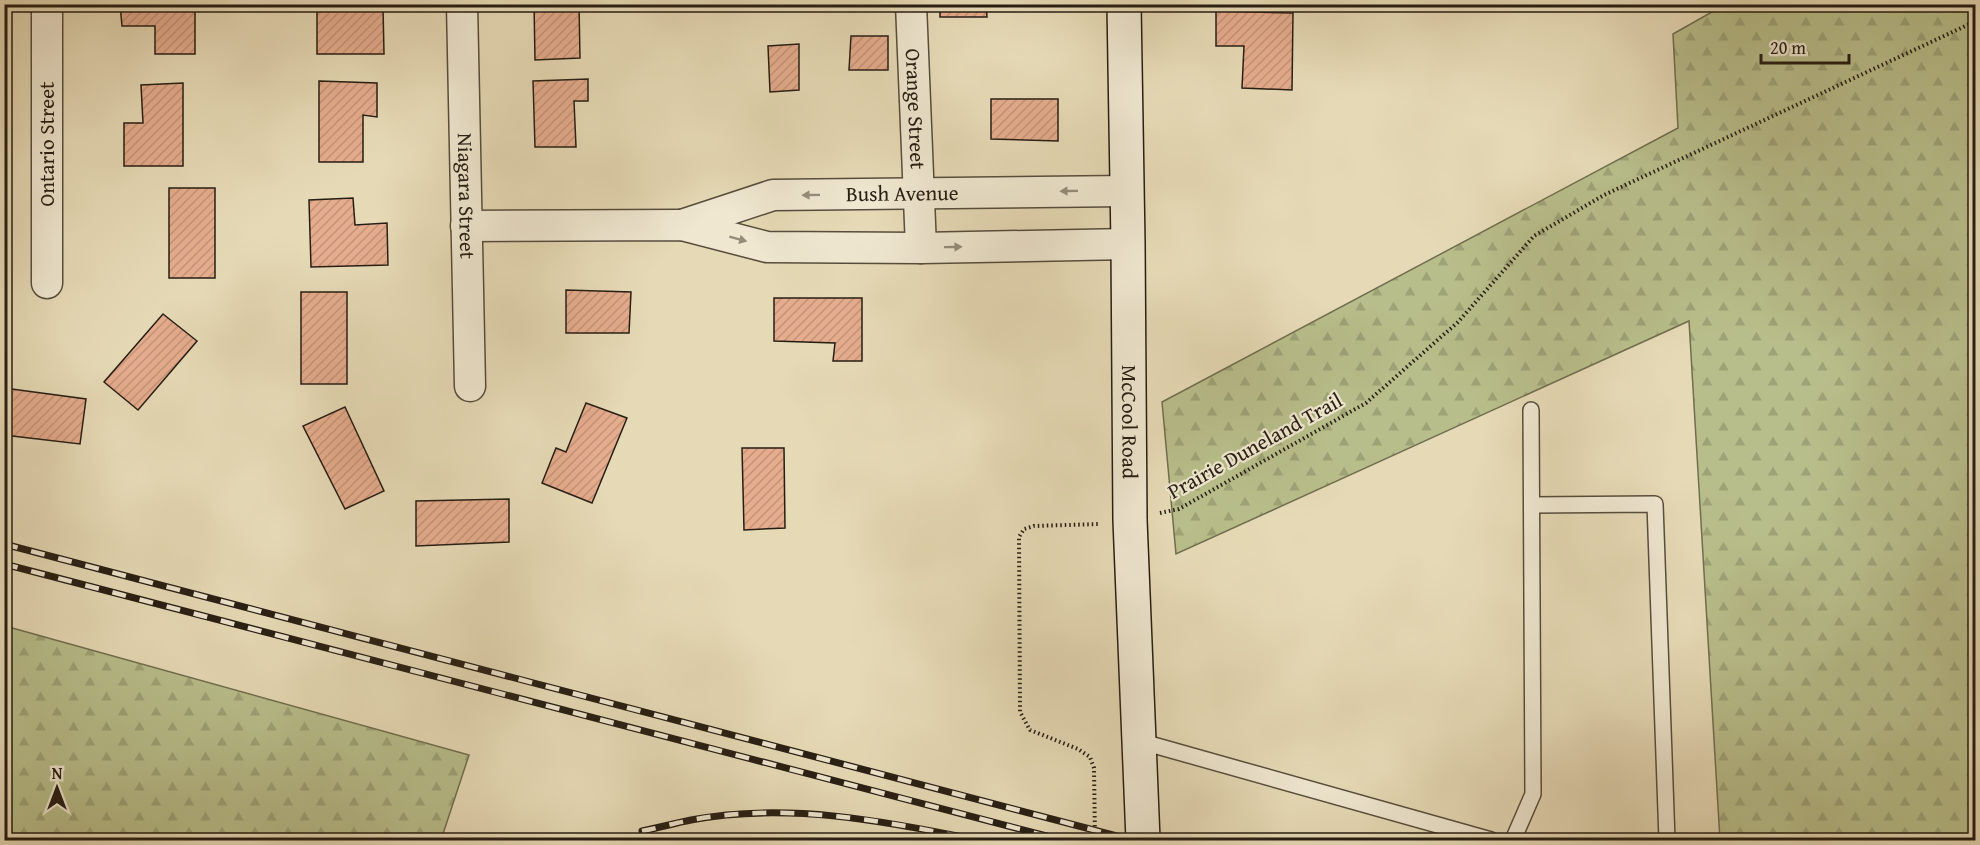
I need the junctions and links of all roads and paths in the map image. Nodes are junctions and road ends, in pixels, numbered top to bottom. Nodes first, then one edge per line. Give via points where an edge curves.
1 (48, 4) edge
2 (462, 4) edge
3 (911, 4) edge
4 (1124, 4) edge
5 (1976, 21) edge
6 (1127, 191) junction
7 (918, 193) junction
8 (466, 225) junction
9 (682, 225) junction
10 (1128, 244) junction
11 (921, 248) junction
12 (47, 283) dead end
13 (470, 386) dead end
14 (1531, 410) dead end
15 (1532, 505) junction
16 (1130, 520) junction
17 (1139, 741) junction
18 (1095, 840) edge
19 (1143, 840) edge
20 (1491, 840) edge
21 (1513, 840) edge
22 (1666, 840) edge

1 - 12 street, Ontario Street
2 - 8 street, Niagara Street
3 - 7 street, Orange Street
4 - 6 street, McCool Road
5 - 16 path, Prairie Duneland Trail via 1604,195 1534,236 1458,322 1366,403 1179,508
6 -> 7 street, Bush Avenue
6 - 10 street, McCool Road
7 -> 9 street, Bush Avenue via 773,195
7 - 11 street, Orange Street
8 - 9 street, Bush Avenue
8 - 13 street, Niagara Street
9 -> 11 street, Bush Avenue via 767,247
11 -> 10 street, Bush Avenue
10 - 16 street, McCool Road
14 - 15 lane
15 - 21 lane via 1533,794
15 - 22 lane via 1655,504
16 - 17 street, McCool Road
16 - 18 path, Prairie Duneland Trail via 1034,526 1024,529 1019,537 1020,712 1030,730 1090,757 1094,768
17 - 19 street, McCool Road
17 - 20 lane

